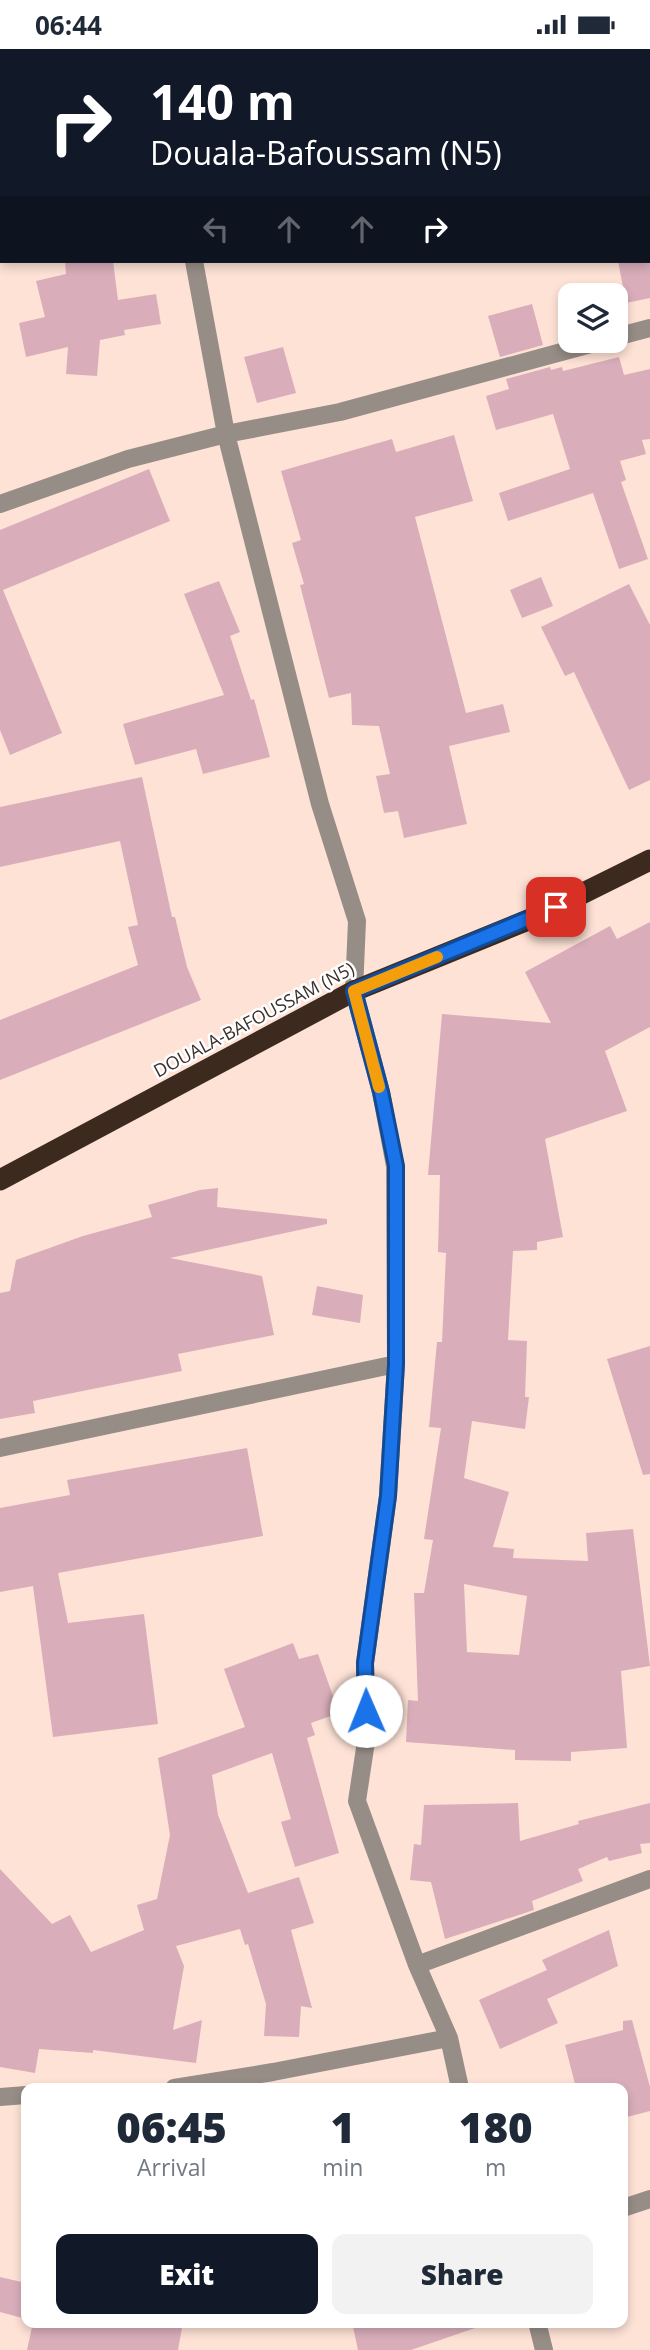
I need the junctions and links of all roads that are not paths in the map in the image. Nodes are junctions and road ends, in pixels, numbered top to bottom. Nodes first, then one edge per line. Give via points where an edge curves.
1 (194, 263) edge
2 (650, 328) edge
3 (628, 334) edge
4 (558, 353) edge
5 (226, 434) junction
6 (0, 503) edge
7 (650, 860) edge
8 (354, 991) junction
9 (0, 1180) edge
10 (396, 1364) junction
11 (0, 1448) edge
12 (650, 1879) edge
13 (417, 1965) junction
14 (449, 2038) junction
15 (205, 2083) edge
16 (459, 2083) edge
17 (21, 2095) edge
18 (0, 2097) edge
19 (650, 2199) edge
20 (628, 2206) edge
21 (538, 2328) edge
22 (544, 2350) edge

1 - 5 street
2 - 3 street
4 - 5 street via 340,412
5 - 6 street via 128,459
5 - 8 street via 320,804 358,922
7 - 8 highway, DOUALA-BAFOUSSAM (N5) via 533,918
8 - 9 highway, DOUALA-BAFOUSSAM (N5)
8 - 10 street via 396,1166
10 - 11 street
10 - 13 street via 388,1496 365,1663 367,1735 357,1801
12 - 13 street
13 - 14 street
14 - 15 street
14 - 16 street
17 - 18 street
19 - 20 street
21 - 22 street

